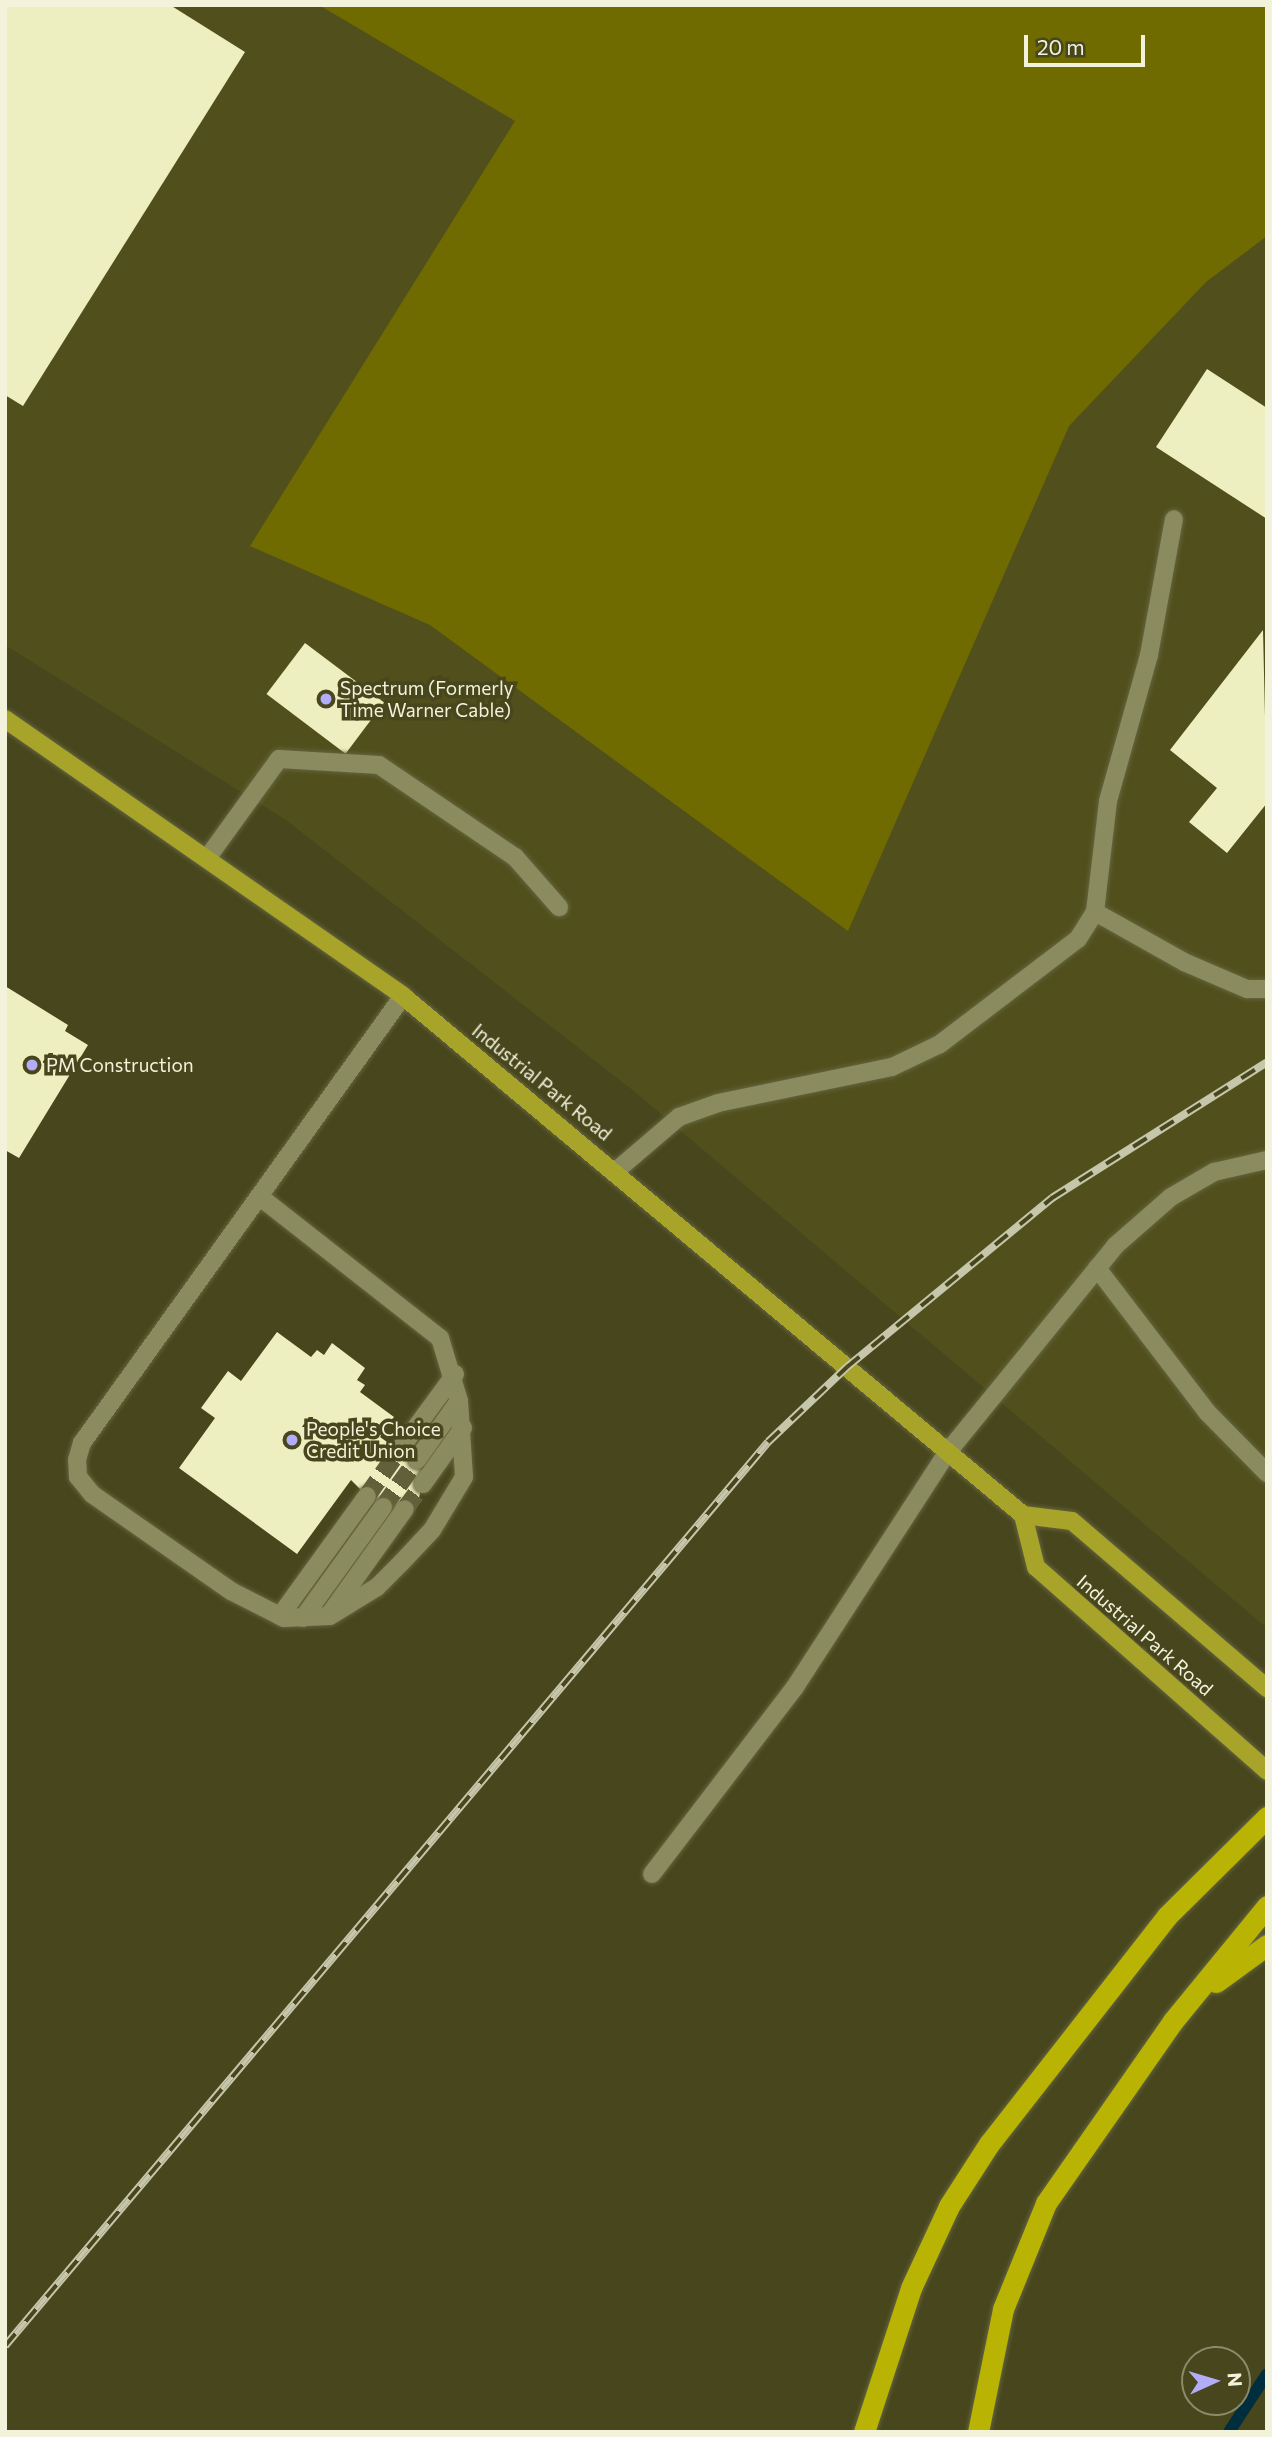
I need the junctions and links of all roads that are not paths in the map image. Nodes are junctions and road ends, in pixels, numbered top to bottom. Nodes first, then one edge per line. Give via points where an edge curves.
1 (1174, 519) dead end
2 (5, 719) edge
3 (208, 857) junction
4 (559, 907) dead end
5 (1095, 912) junction
6 (1267, 989) edge
7 (403, 996) junction
8 (1267, 1160) edge
9 (617, 1170) junction
10 (260, 1197) junction
11 (1097, 1268) junction
12 (455, 1374) junction
13 (459, 1401) junction
14 (463, 1428) junction
15 (401, 1449) tunnel mouth
16 (947, 1453) junction
17 (417, 1460) tunnel mouth
18 (1267, 1474) edge
19 (423, 1484) tunnel mouth
20 (367, 1496) tunnel mouth
21 (383, 1507) tunnel mouth
22 (405, 1509) tunnel mouth
23 (1023, 1515) junction
24 (280, 1616) junction
25 (328, 1616) junction
26 (303, 1618) junction
27 (1267, 1688) edge
28 (1267, 1771) edge
29 (1267, 1817) edge
30 (652, 1874) dead end
31 (1267, 1906) edge
32 (1267, 1945) edge
33 (1173, 2021) junction
34 (864, 2432) edge
35 (978, 2432) edge

1 - 5 lane via 1149,655 1108,801
2 - 3 main road, Industrial Park Road
3 - 4 lane via 279,759 379,765 515,857
3 - 7 main road, Industrial Park Road
5 - 6 lane via 1184,962 1247,989
5 - 9 lane via 1063,955 940,1044 892,1067 718,1103 678,1118
7 - 9 main road, Industrial Park Road
7 - 10 lane
8 - 11 lane via 1214,1172 1171,1196
9 - 16 main road, Industrial Park Road
10 - 12 lane via 440,1338
10 - 24 lane via 82,1443 77,1460 78,1477 92,1494 231,1591
11 - 16 lane
11 - 18 lane via 1207,1412
12 - 13 lane
12 - 15 lane
13 - 14 lane
13 - 17 lane
14 - 19 lane
14 - 25 lane via 464,1477 432,1530 377,1587
16 - 23 main road, Industrial Park Road
16 - 30 lane via 795,1687
20 - 24 lane
21 - 26 lane
22 - 25 lane
23 - 27 main road, Industrial Park Road via 1072,1521
23 - 28 main road, Industrial Park Road via 1036,1567
24 - 26 lane
25 - 26 lane
29 - 34 highway via 1167,1916 989,2144 950,2206 911,2288
31 - 33 highway
32 - 33 highway
33 - 35 highway via 1046,2203 1003,2309

